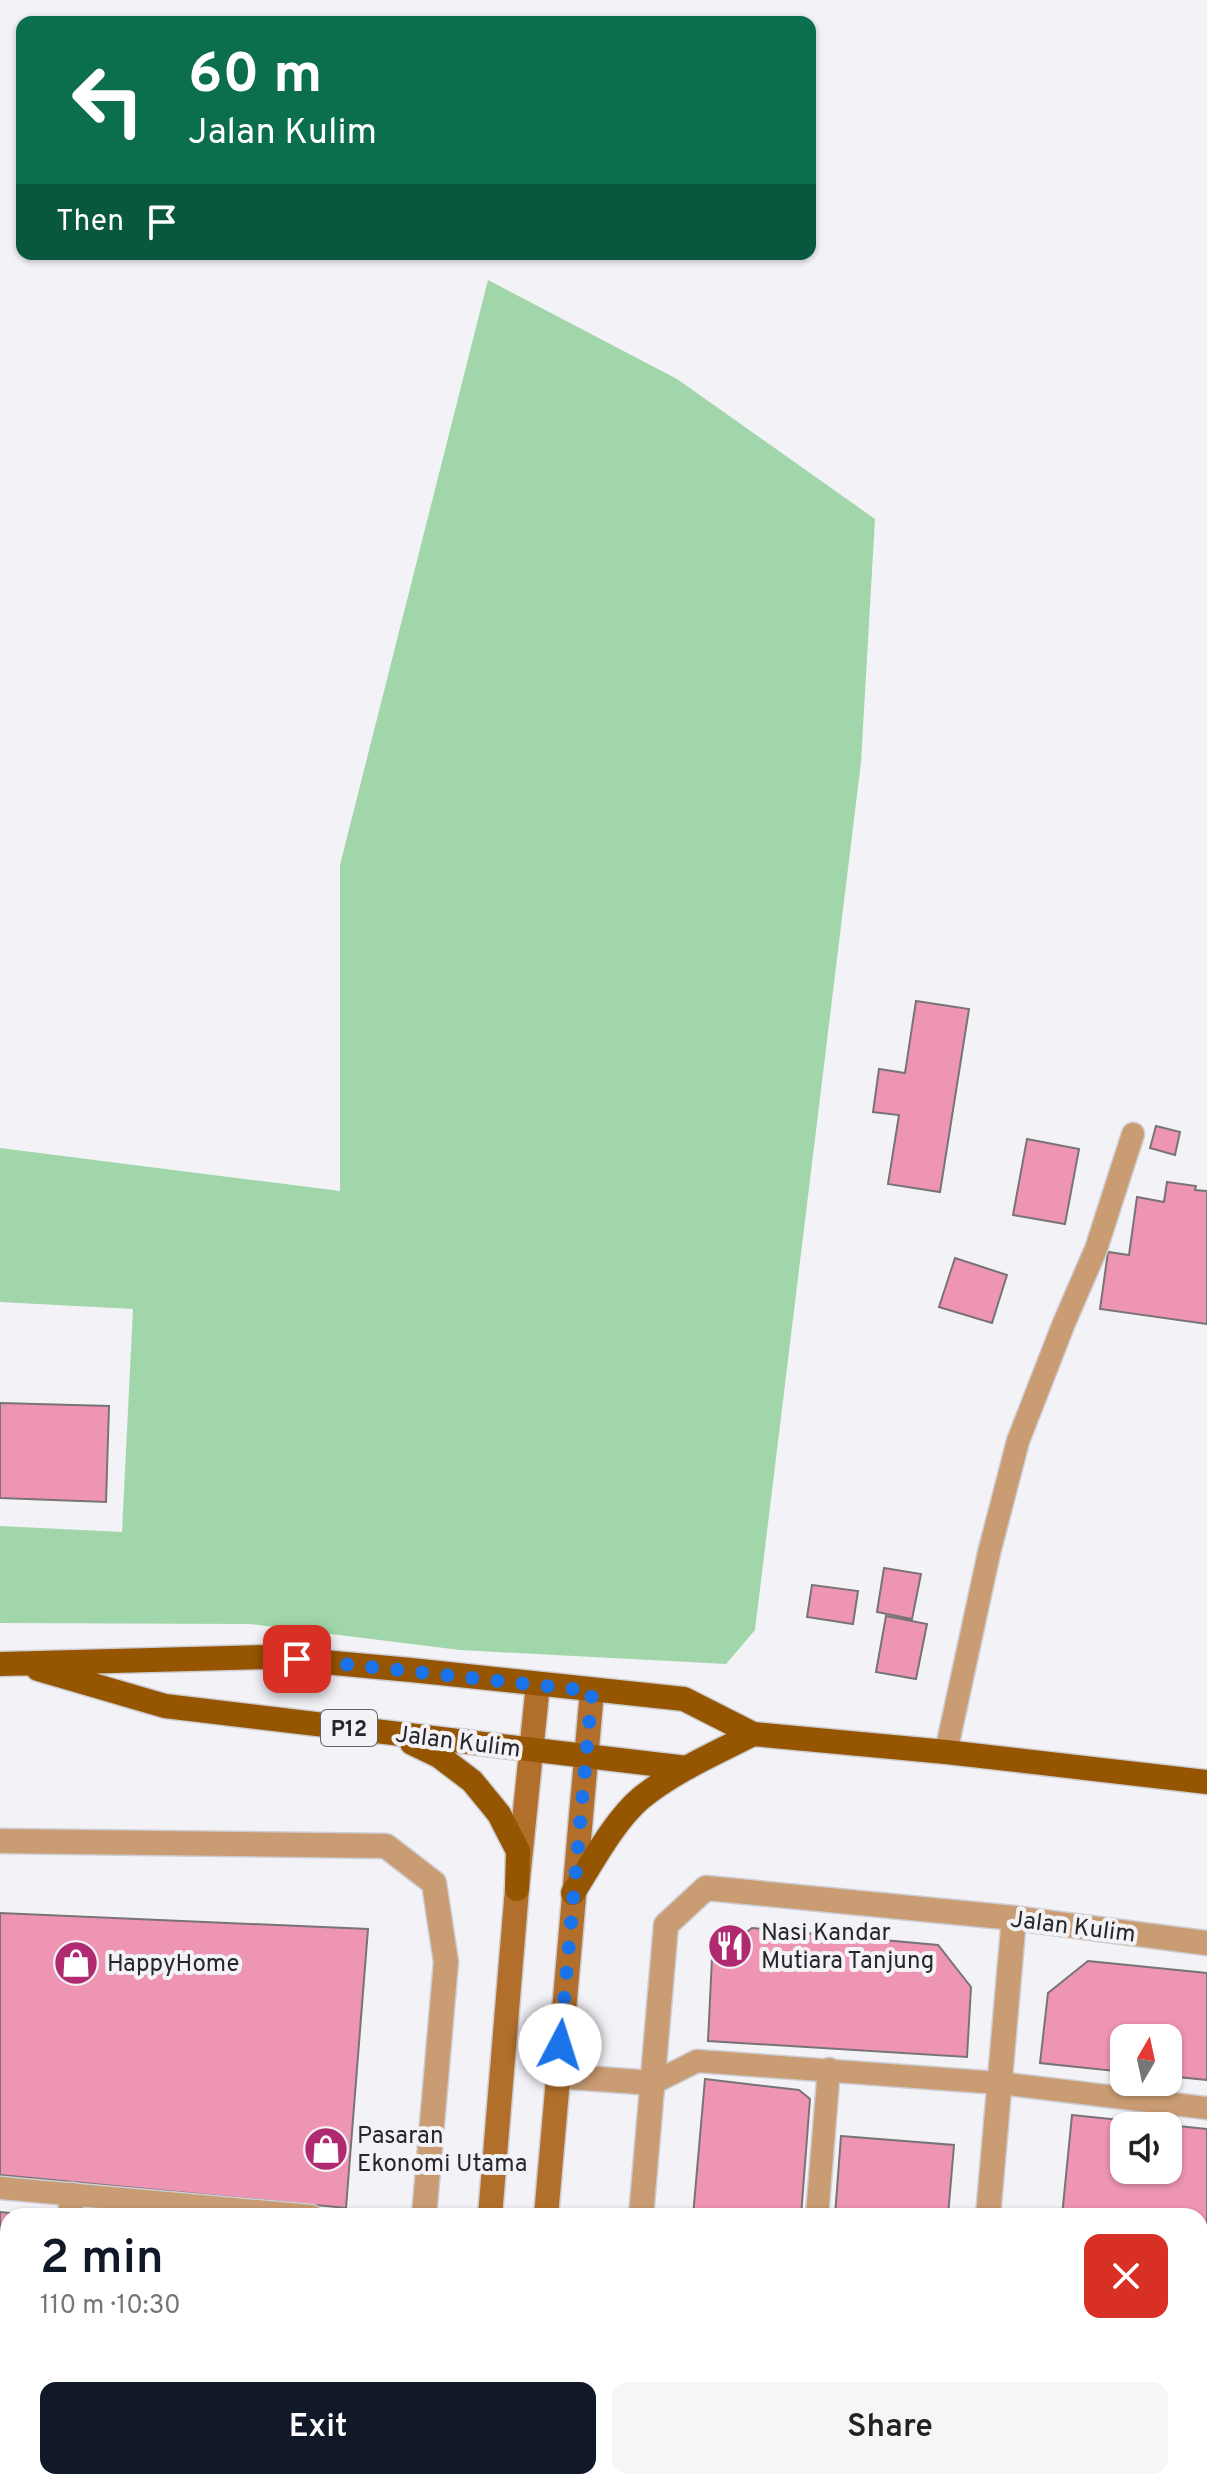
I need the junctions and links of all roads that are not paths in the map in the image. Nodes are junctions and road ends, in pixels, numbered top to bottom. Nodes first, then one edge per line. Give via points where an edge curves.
1 (1133, 1134) dead end
2 (8, 1663) edge
3 (538, 1684) junction
4 (592, 1691) junction
5 (395, 1734) junction
6 (753, 1734) junction
7 (531, 1750) junction
8 (946, 1752) junction
9 (585, 1754) junction
10 (687, 1768) junction
11 (1207, 1782) edge
12 (0, 1841) edge
13 (517, 1889) junction
14 (573, 1893) junction
15 (1014, 1918) junction
16 (1207, 1943) edge
17 (829, 2069) junction
18 (557, 2076) junction
19 (653, 2083) junction
20 (999, 2083) junction
21 (1207, 2108) edge
22 (0, 2188) edge
23 (71, 2205) edge
24 (134, 2208) edge
25 (425, 2208) edge
26 (491, 2208) edge
27 (547, 2208) edge
28 (642, 2208) edge
29 (818, 2208) edge
30 (989, 2208) edge

1 - 8 lane via 1096,1249 1018,1441
2 - 3 main road, Jalan Kulim / P12 via 268,1657
2 - 5 main road, Jalan Kulim / P12 via 165,1706
3 - 4 main road, Jalan Kulim / P12
3 - 7 main road
4 - 6 main road, Jalan Kulim / P12 via 684,1699
4 - 9 main road
5 - 7 main road, Jalan Kulim / P12
5 - 13 main road via 439,1756 472,1781 499,1814 518,1851
6 - 8 main road, Jalan Kulim / P12
6 - 10 main road
7 - 9 main road, Jalan Kulim / P12
7 - 13 main road
8 - 11 main road, Jalan Kulim / P12
9 - 10 main road, Jalan Kulim / P12
9 - 14 main road
10 - 14 main road via 640,1799
12 - 25 street via 386,1846 434,1883 446,1962
13 - 26 main road
14 - 18 main road
15 - 16 street, Jalan Kulim
15 - 19 street, Jalan Kulim via 706,1888 666,1925
15 - 20 street
17 - 19 lane via 697,2061
17 - 20 lane
17 - 29 lane
18 - 19 street
18 - 27 main road
19 - 28 street
20 - 21 lane
20 - 30 street
22 - 23 lane
23 - 24 lane

